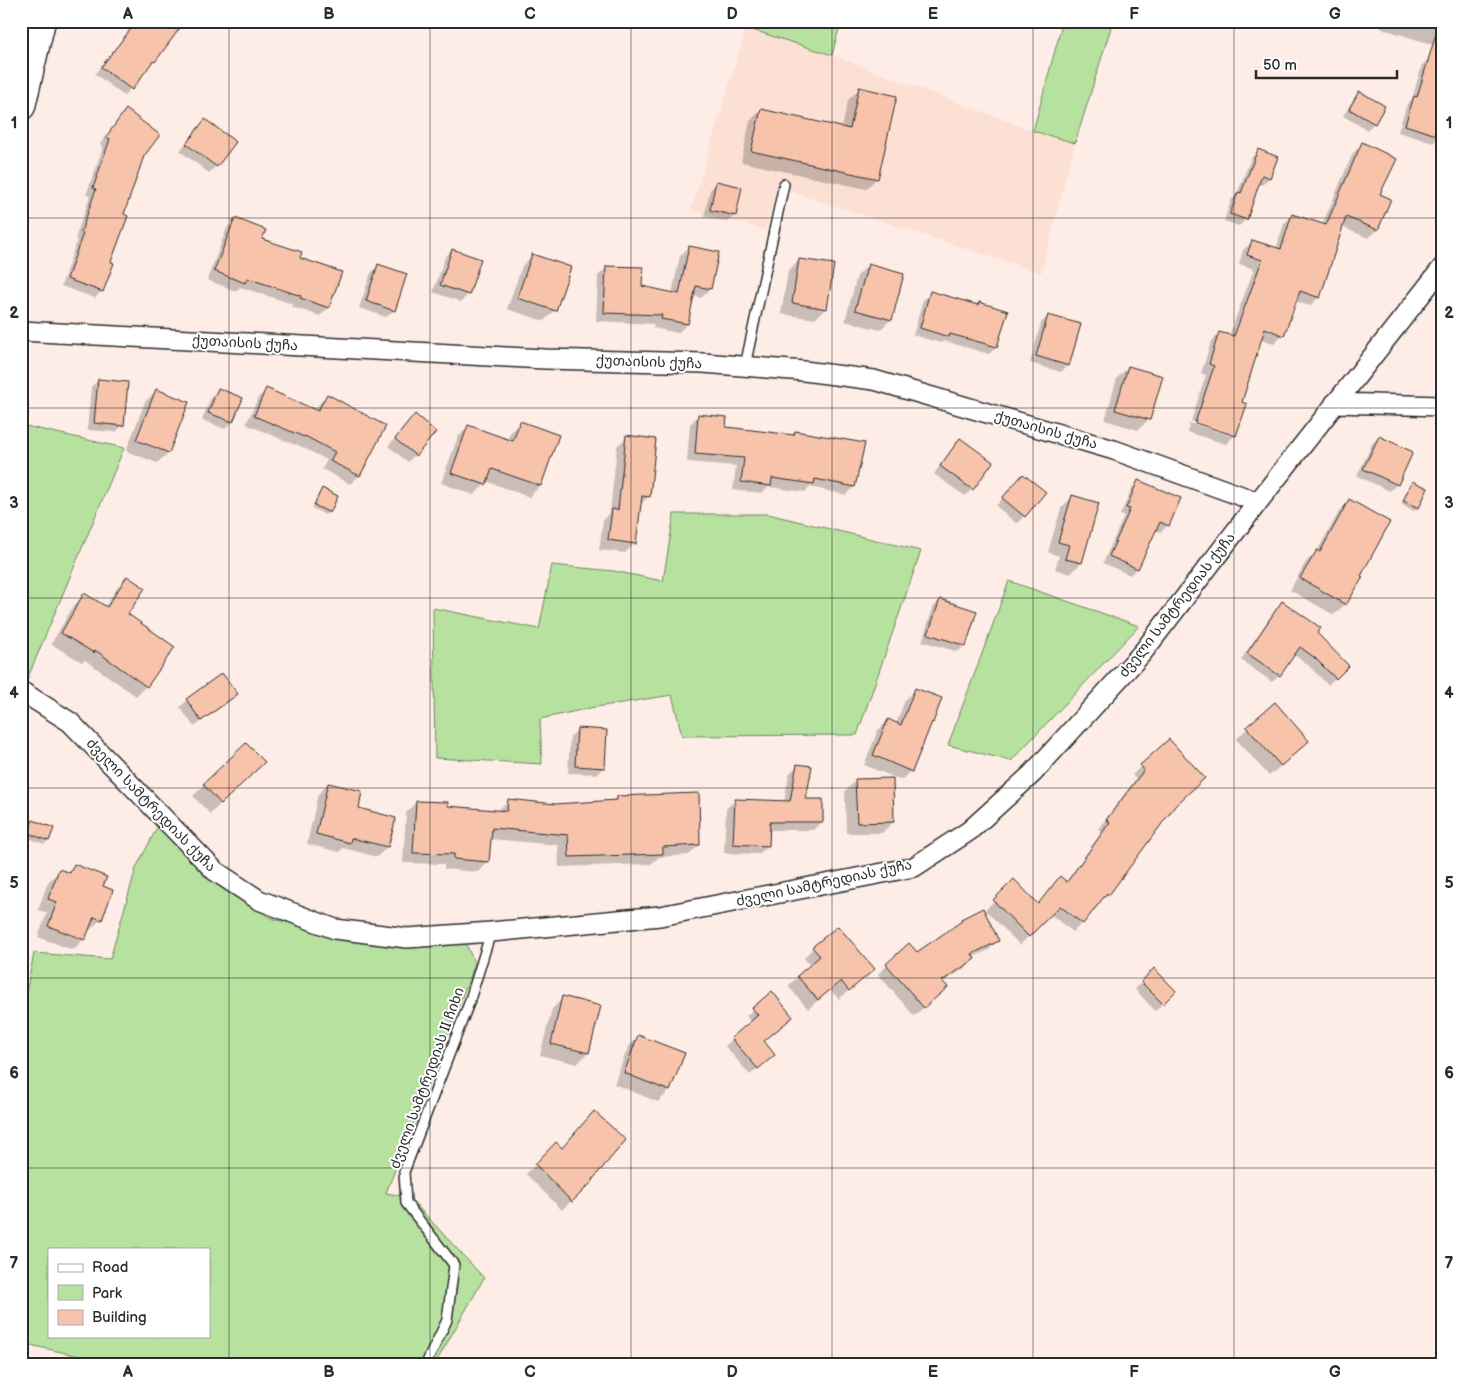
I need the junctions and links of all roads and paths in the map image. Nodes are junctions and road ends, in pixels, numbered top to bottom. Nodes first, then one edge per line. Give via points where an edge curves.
1 (41, 21) edge
2 (21, 106) edge
3 (784, 184) dead end
4 (1442, 268) edge
5 (21, 331) edge
6 (745, 366) junction
7 (1335, 404) junction
8 (1442, 406) edge
9 (1258, 502) junction
10 (21, 691) edge
11 (491, 932) junction
12 (426, 1364) edge

1 - 2 main road
3 - 6 lane
4 - 7 street, ძველი სამტრედიას ქუჩა
5 - 6 street, ქუთაისის ქუჩა
6 - 9 street, ქუთაისის ქუჩა via 874,380 1114,450
7 - 8 street
7 - 9 street, ძველი სამტრედიას ქუჩა
9 - 11 street, ძველი სამტრედიას ქუჩა via 1143,652 1032,774 969,831 914,867 660,916
10 - 11 street, ძველი სამტრედიას ქუჩა via 70,722 215,871 259,900 336,929 407,938
11 - 12 lane, ძველი სამტრედიას II ჩიხი via 469,1003 404,1172 406,1203 454,1265 447,1320

